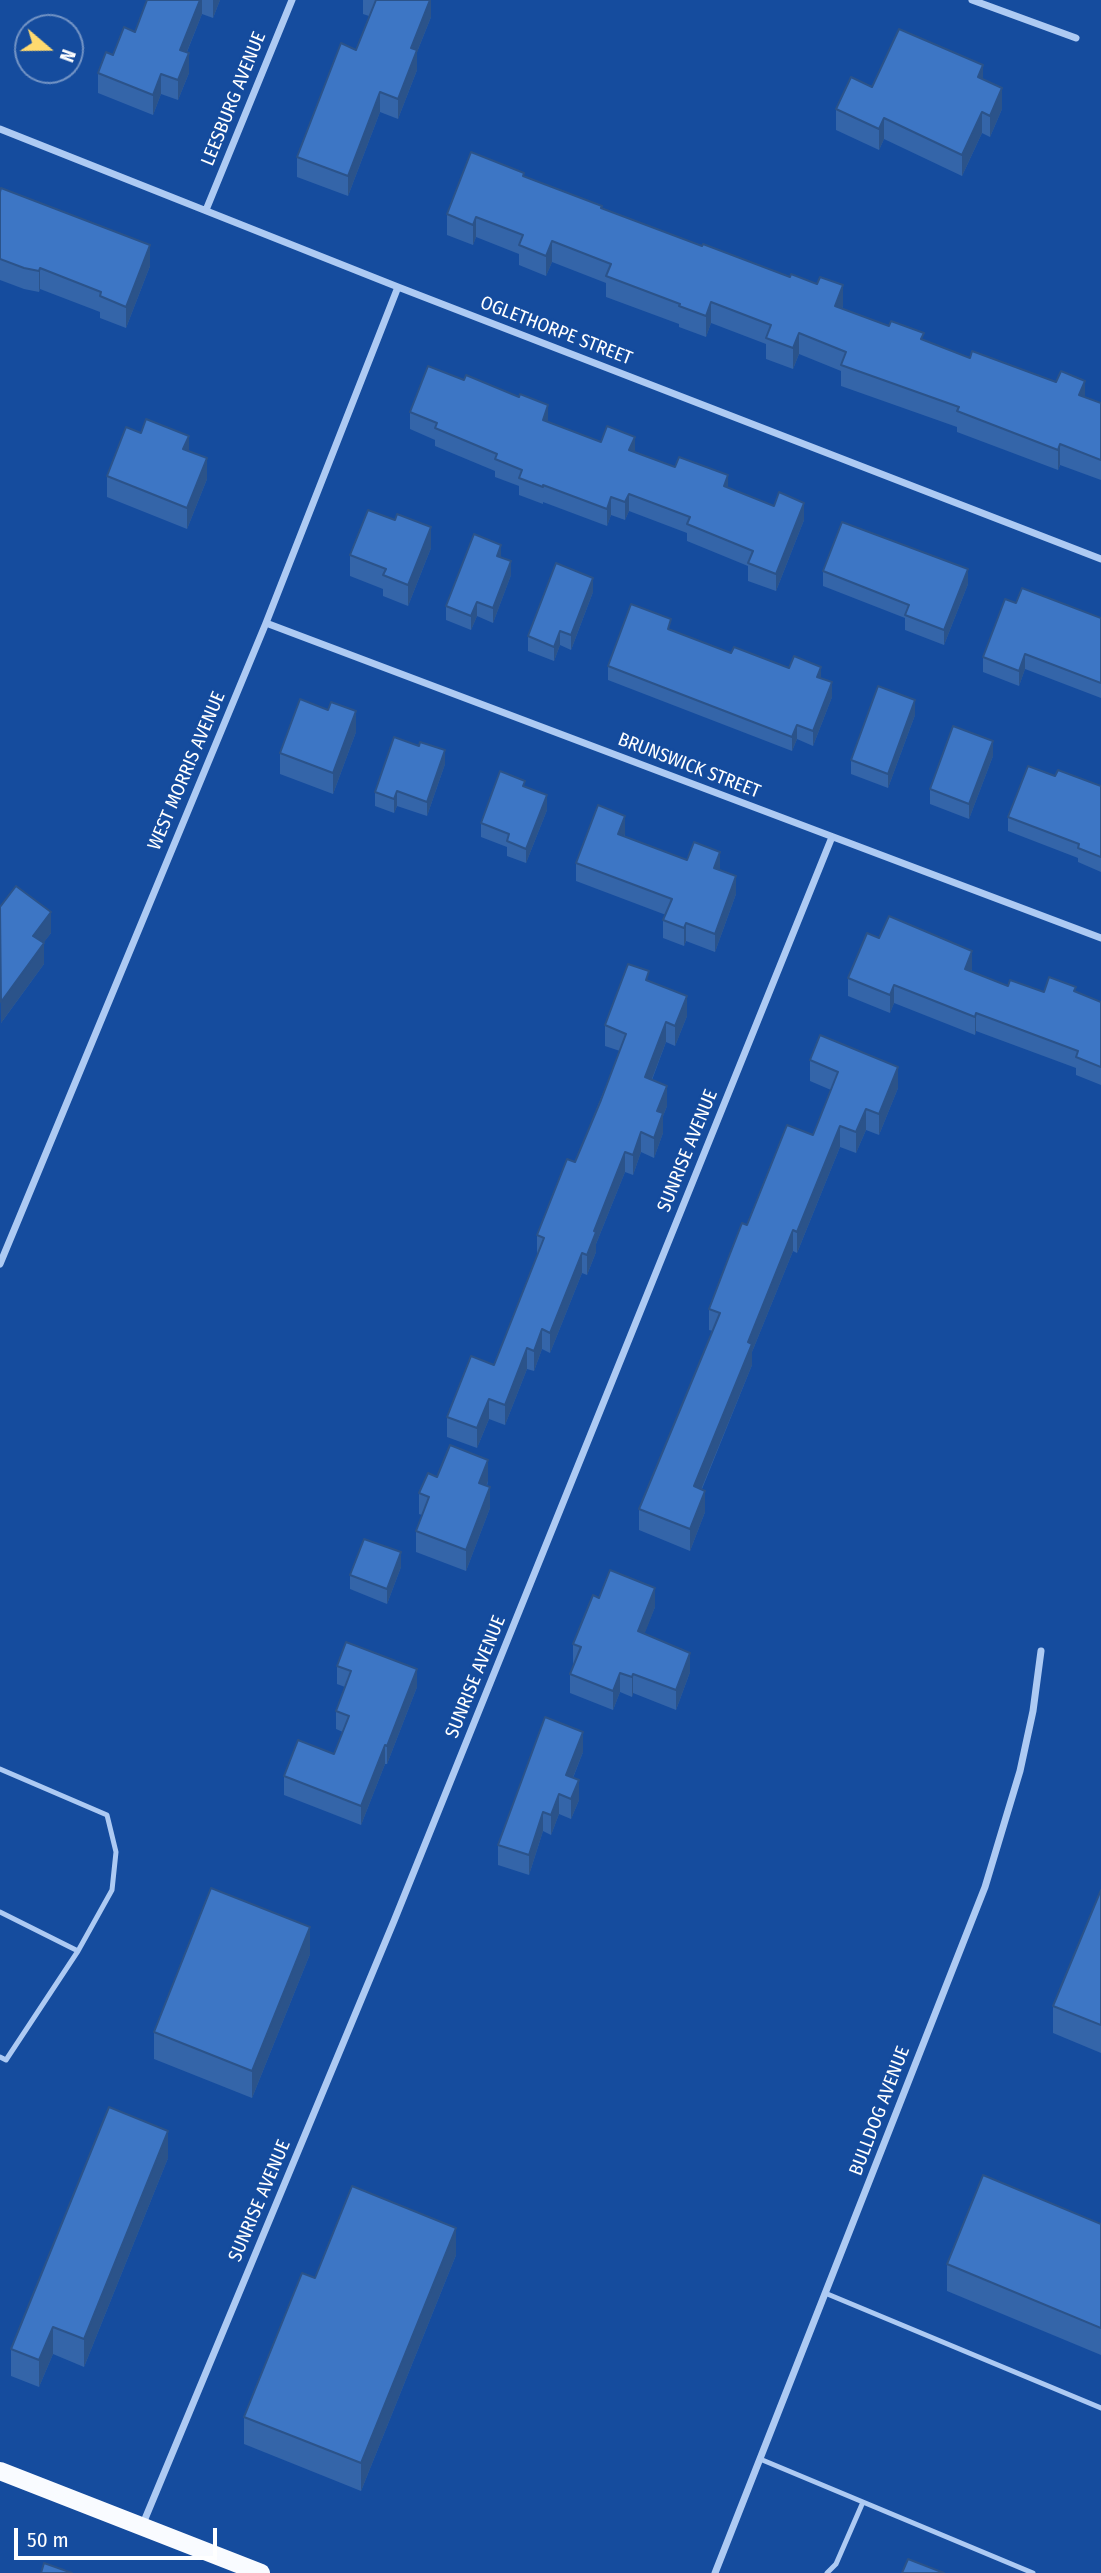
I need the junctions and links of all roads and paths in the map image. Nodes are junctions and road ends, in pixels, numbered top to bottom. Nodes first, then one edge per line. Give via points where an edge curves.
1 (292, 0) edge
2 (972, 0) edge
3 (1076, 38) dead end
4 (0, 129) edge
5 (206, 210) junction
6 (398, 287) junction
7 (1101, 559) edge
8 (266, 623) junction
9 (832, 837) junction
10 (1101, 939) edge
11 (0, 1264) edge
12 (1041, 1651) dead end
13 (0, 1769) edge
14 (0, 1912) edge
15 (78, 1951) junction
16 (0, 2057) edge
17 (825, 2293) junction
18 (1101, 2408) edge
19 (760, 2459) junction
20 (0, 2471) edge
21 (863, 2502) junction
22 (141, 2526) junction
23 (261, 2573) edge
24 (715, 2573) edge
25 (827, 2573) edge
26 (1032, 2573) edge

1 - 5 street, LEESBURG AVENUE
2 - 3 street
4 - 5 street, OGLETHORPE STREET
5 - 6 street, OGLETHORPE STREET
6 - 7 street, OGLETHORPE STREET
6 - 8 street, WEST MORRIS AVENUE
8 - 9 street, BRUNSWICK STREET
8 - 11 street, WEST MORRIS AVENUE
9 - 10 street, BRUNSWICK STREET
9 - 22 street, SUNRISE AVENUE via 399,1908
12 - 17 street, BULLDOG AVENUE via 1020,1771 997,1853
13 - 15 lane via 107,1815 116,1852 112,1890
14 - 15 lane
15 - 16 lane via 6,2060
17 - 18 lane
17 - 19 street, BULLDOG AVENUE
19 - 21 lane
19 - 24 street, BULLDOG AVENUE
20 - 22 main road
21 - 25 lane via 836,2564
21 - 26 lane
22 - 23 main road

